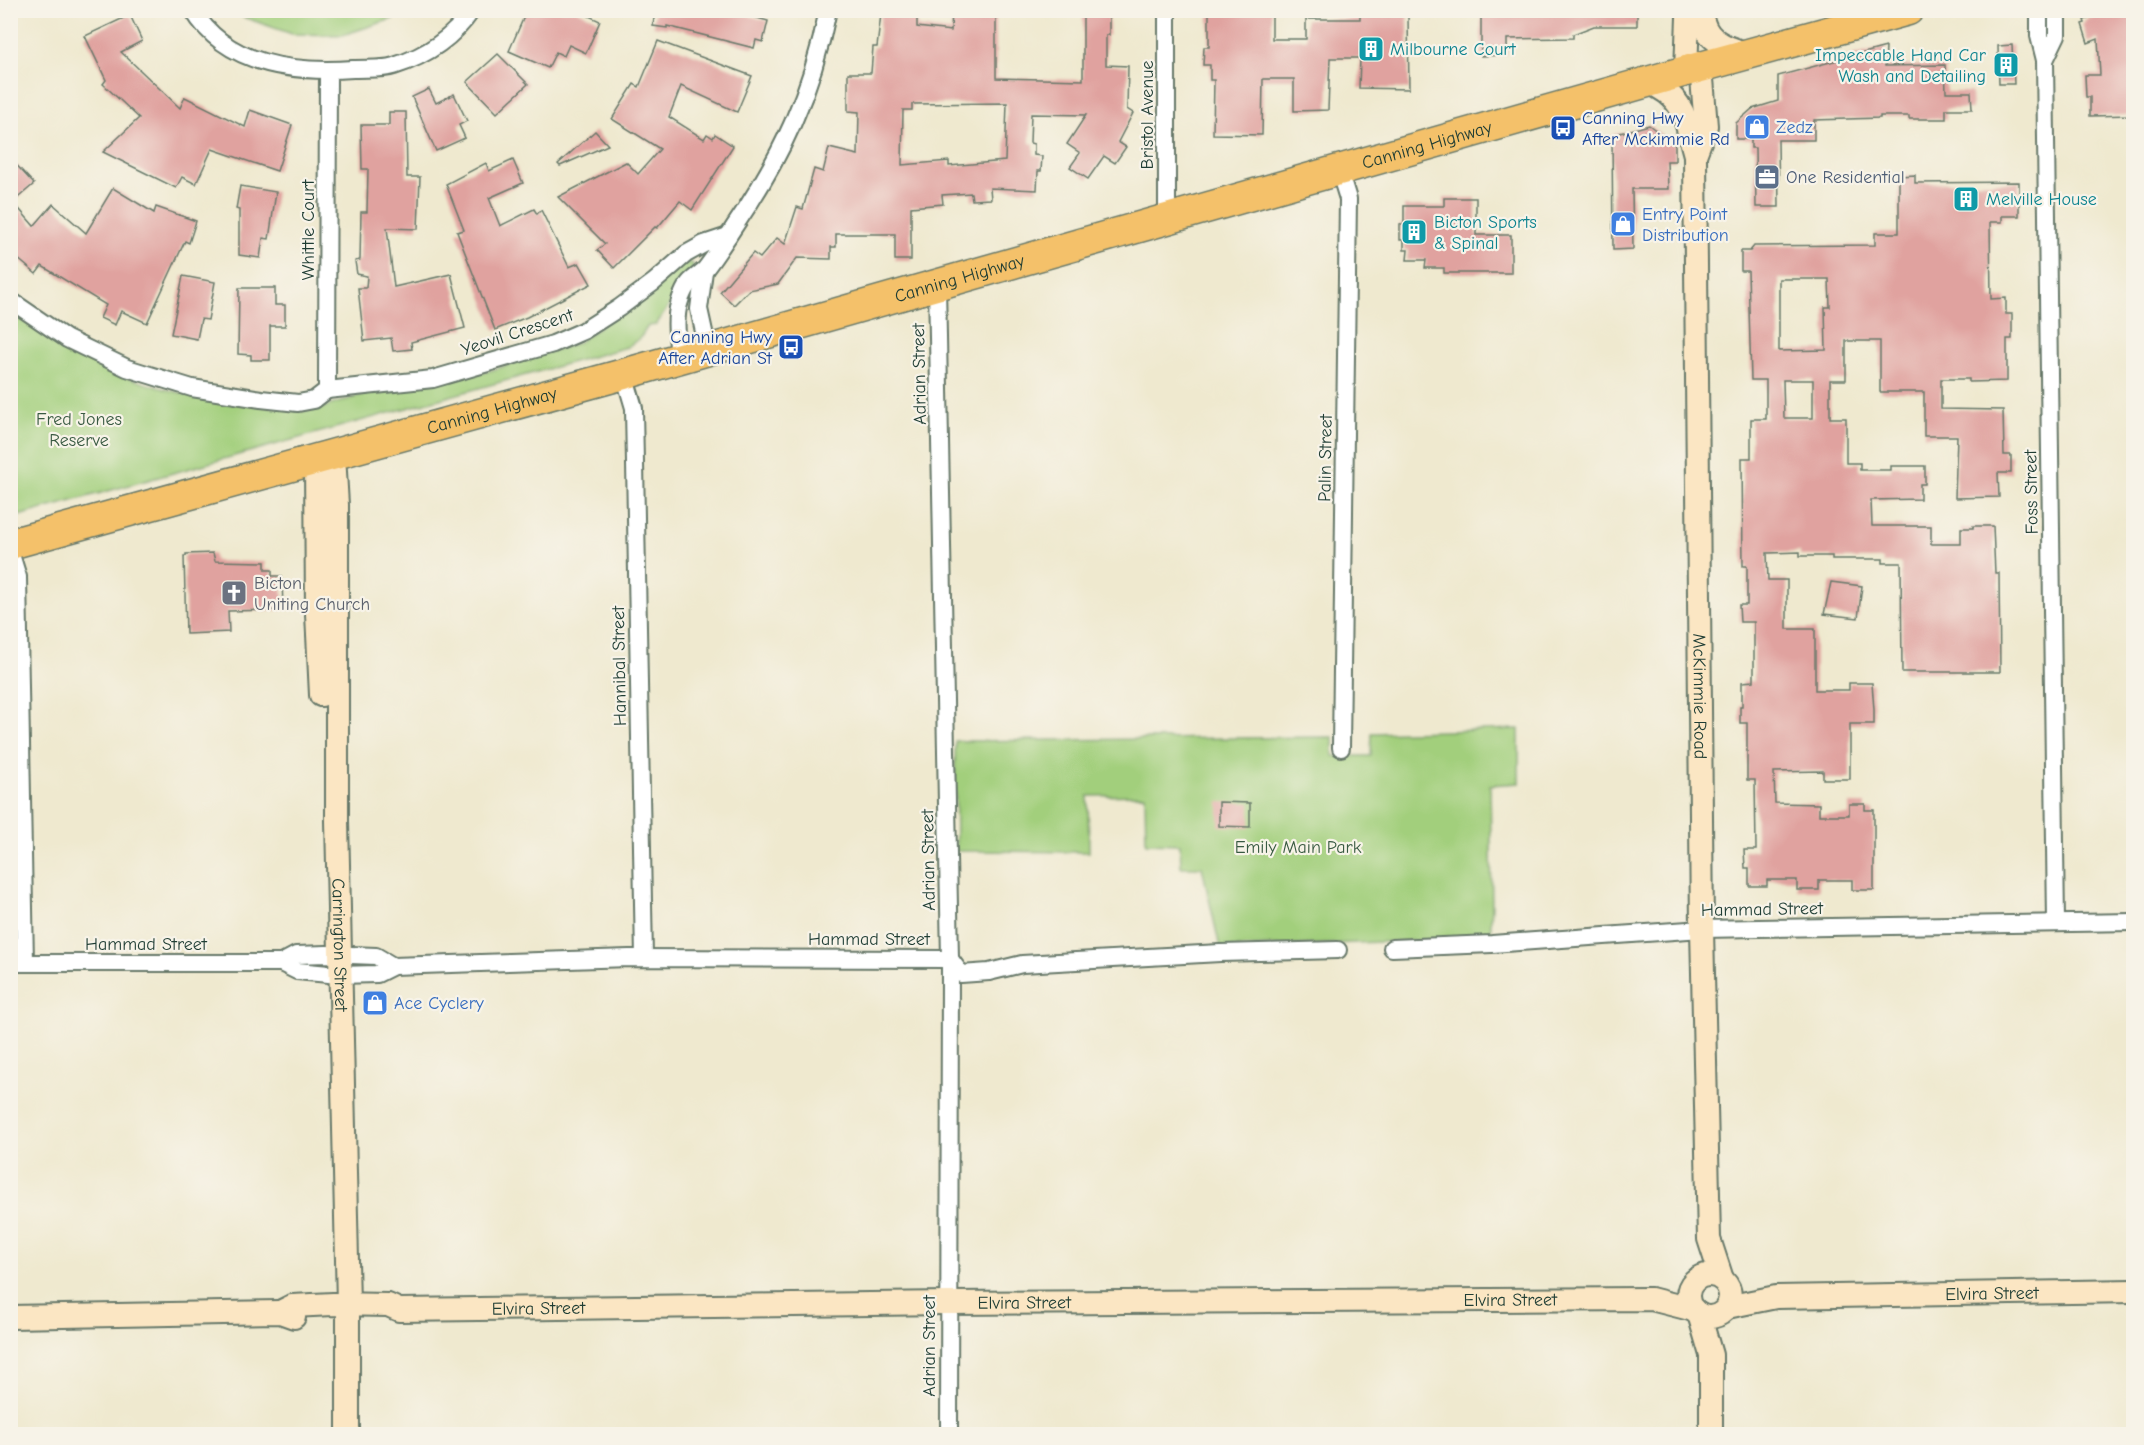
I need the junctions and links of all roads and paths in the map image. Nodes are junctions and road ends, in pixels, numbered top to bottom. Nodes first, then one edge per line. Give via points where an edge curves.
1 (193, 10) edge
2 (472, 10) edge
3 (828, 10) edge
4 (1167, 10) edge
5 (1691, 10) edge
6 (1698, 10) edge
7 (1908, 10) edge
8 (2039, 10) edge
9 (2057, 10) edge
10 (1748, 54) junction
11 (2046, 60) junction
12 (1694, 69) junction
13 (328, 71) junction
14 (1648, 82) junction
15 (1695, 155) junction
16 (1339, 170) junction
17 (1167, 219) junction
18 (728, 236) junction
19 (704, 271) junction
20 (937, 285) junction
21 (10, 300) edge
22 (708, 350) junction
23 (679, 358) junction
24 (624, 374) junction
25 (327, 390) junction
26 (325, 458) junction
27 (10, 544) edge
28 (10, 551) edge
29 (1341, 748) dead end
30 (2133, 922) edge
31 (2056, 923) junction
32 (1702, 930) junction
33 (1392, 948) dead end
34 (1338, 950) dead end
35 (644, 958) junction
36 (950, 959) junction
37 (18, 963) edge
38 (333, 964) junction
39 (1709, 1239) junction
40 (1694, 1282) junction
41 (2133, 1291) edge
42 (1725, 1296) junction
43 (1651, 1299) junction
44 (948, 1303) junction
45 (341, 1311) junction
46 (1696, 1312) junction
47 (10, 1317) edge
48 (1711, 1355) junction
49 (335, 1434) edge
50 (348, 1434) edge
51 (949, 1434) edge
52 (1711, 1434) edge

1 - 13 street via 218,41 250,59 286,68
2 - 13 street via 435,48 393,67
3 - 18 street via 815,68 797,116
4 - 17 street, Bristol Avenue
5 - 12 main road, McKimmie Road via 1688,17
6 - 10 main road via 1716,40
7 - 10 highway, Canning Highway
8 - 11 street, Foss Street via 2039,36
9 - 11 street, Foss Street via 2057,34
10 - 12 highway, Canning Highway
11 - 31 street, Foss Street
12 - 14 highway, Canning Highway
12 - 15 main road, McKimmie Road via 1706,126
13 - 25 street, Whittle Court
14 - 15 main road, McKimmie Road via 1664,89 1681,107
14 - 16 highway, Canning Highway
15 - 32 main road, McKimmie Road
16 - 17 highway, Canning Highway
16 - 29 street, Palin Street via 1348,199
17 - 20 highway, Canning Highway
18 - 19 street
18 - 25 street, Yeovil Crescent via 686,254 610,314 553,344 433,379
19 - 22 street via 699,309
19 - 23 street via 689,282 679,305
20 - 22 highway, Canning Highway
20 - 36 street, Adrian Street
21 - 25 street, Yeovil Crescent via 89,350 127,368 192,388 298,403 314,400
22 - 23 highway, Canning Highway
23 - 24 highway, Canning Highway
24 - 26 highway, Canning Highway
24 - 35 street, Hannibal Street via 634,408
26 - 27 highway, Canning Highway
26 - 38 main road, Carrington Street via 337,505
28 - 37 street via 18,577
30 - 31 street, Hammad Street
31 - 32 street, Hammad Street
32 - 33 street, Hammad Street
32 - 39 main road, McKimmie Road
34 - 36 street, Hammad Street via 1034,963 961,974
35 - 36 street, Hammad Street
35 - 38 street, Hammad Street via 393,966 376,956
36 - 44 street, Adrian Street
37 - 38 street, Hammad Street via 281,963 297,971
38 - 45 main road, Carrington Street
39 - 40 main road, McKimmie Road
39 - 42 main road, McKimmie Road
40 - 42 main road via 1708,1275
40 - 43 main road, Elvira Street
40 - 46 main road via 1689,1301
41 - 42 main road, Elvira Street
42 - 46 main road via 1711,1317
42 - 48 main road
43 - 44 main road, Elvira Street
43 - 46 main road, Elvira Street
44 - 45 main road, Elvira Street via 399,1310 388,1305
44 - 51 street, Adrian Street
45 - 47 main road, Elvira Street via 294,1317 280,1312
45 - 49 main road, Carrington Street
45 - 50 main road, Carrington Street
46 - 48 main road
48 - 52 main road

